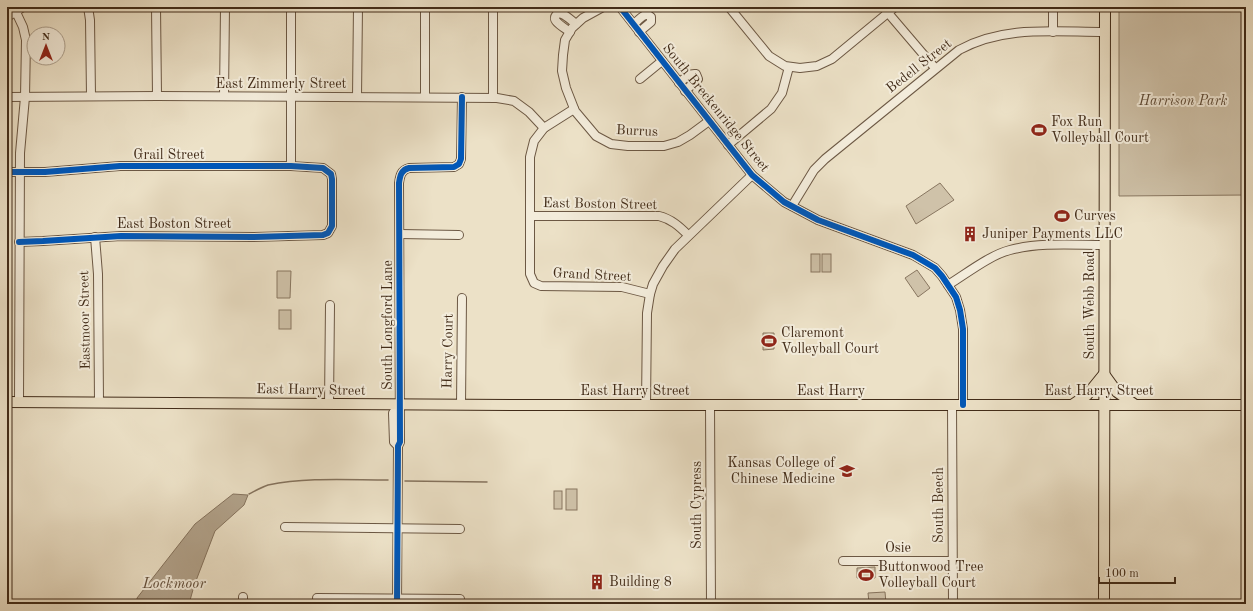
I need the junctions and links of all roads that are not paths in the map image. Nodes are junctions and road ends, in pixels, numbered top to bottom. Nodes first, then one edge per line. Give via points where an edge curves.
1 (88, 7) edge
2 (156, 7) edge
3 (225, 7) edge
4 (291, 7) edge
5 (358, 7) edge
6 (425, 7) edge
7 (493, 7) edge
8 (603, 7) edge
9 (620, 7) edge
10 (729, 7) edge
11 (895, 7) edge
12 (1053, 7) edge
13 (1105, 7) edge
14 (19, 9) edge
15 (886, 10) edge
16 (7, 17) edge
17 (576, 24) junction
18 (634, 24) junction
19 (570, 32) junction
20 (639, 32) junction
21 (1053, 32) junction
22 (1104, 32) junction
23 (662, 61) junction
24 (789, 67) junction
25 (935, 68) junction
26 (640, 79) dead end
27 (679, 83) junction
28 (685, 91) junction
29 (91, 96) junction
30 (157, 96) junction
31 (224, 96) junction
32 (7, 97) edge
33 (25, 97) junction
34 (357, 97) junction
35 (425, 97) junction
36 (462, 97) junction
37 (291, 98) junction
38 (493, 98) junction
39 (574, 109) junction
40 (709, 121) junction
41 (544, 128) junction
42 (728, 145) junction
43 (291, 166) junction
44 (7, 172) edge
45 (20, 172) junction
46 (752, 175) junction
47 (792, 206) junction
48 (530, 216) junction
49 (328, 233) joint
50 (400, 234) junction
51 (459, 235) dead end
52 (688, 235) junction
53 (95, 237) junction
54 (19, 242) junction
55 (1104, 245) junction
56 (948, 285) junction
57 (650, 294) junction
58 (462, 298) dead end
59 (330, 305) dead end
60 (1104, 374) junction
61 (7, 402) edge
62 (19, 402) junction
63 (99, 402) junction
64 (329, 404) junction
65 (400, 404) junction
66 (1104, 404) junction
67 (1134, 404) junction
68 (461, 405) junction
69 (646, 405) junction
70 (710, 405) junction
71 (952, 405) junction
72 (963, 405) junction
73 (1072, 405) junction
74 (1246, 405) edge
75 (285, 527) dead end
76 (397, 528) junction
77 (460, 529) dead end
78 (843, 561) dead end
79 (952, 561) junction
80 (317, 598) dead end
81 (460, 599) dead end
82 (398, 601) edge
83 (711, 604) edge
84 (953, 604) edge
85 (1104, 604) edge

1 - 29 street
2 - 30 street
3 - 31 street
4 - 37 street
5 - 34 street
6 - 35 street
7 - 38 street
8 - 17 street, Burrus
9 - 18 street, South Breckenridge Street
10 - 24 street via 765,53 776,62
11 - 15 street
12 - 21 street
13 - 22 main road, South Webb Road
14 - 16 street
14 - 33 street via 26,40
15 - 24 street via 827,62 811,67
15 - 25 street
17 - 19 street, Burrus
17 - 19 street via 562,14 556,15 556,21
18 - 20 street, South Breckenridge Street
18 - 20 street via 646,15 651,17 651,22
19 - 39 street, Burrus via 563,50 562,71
20 - 23 street, South Breckenridge Street
21 - 22 street, Bedell Street
21 - 25 street, Bedell Street via 1007,33 983,39 959,50
22 - 55 main road, South Webb Road
23 - 26 street
23 - 27 street, South Breckenridge Street
24 - 42 street via 782,93 771,109
25 - 47 street, Bedell Street via 825,159 814,170
27 - 28 street, South Breckenridge Street
27 - 28 street via 688,75 696,74 698,79
28 - 40 street, South Breckenridge Street
29 - 30 street, East Zimmerly Street
29 - 33 street, East Zimmerly Street
30 - 31 street, East Zimmerly Street
31 - 37 street, East Zimmerly Street
32 - 33 street, East Zimmerly Street
33 - 45 street
34 - 35 street, East Zimmerly Street
34 - 37 street, East Zimmerly Street
35 - 36 street, East Zimmerly Street
36 - 38 street, East Zimmerly Street
36 - 50 street, South Longford Lane via 459,164 454,167 405,169 399,183
37 - 43 street
38 - 41 street, East Zimmerly Street via 514,101
39 - 40 street, Burrus via 596,136 611,144 628,146 664,146 678,142
39 - 41 street
40 - 42 street, South Breckenridge Street
41 - 48 street via 534,141 530,157
42 - 46 street, South Breckenridge Street
43 - 45 street, Grail Street via 120,166
43 - 49 street, Grail Street via 323,168 329,172 332,180 332,226
44 - 45 street, Grail Street
45 - 54 street
46 - 47 street, South Breckenridge Street
46 - 52 street
47 - 56 street, South Breckenridge Street via 818,220 913,255 935,268
48 - 52 street, East Boston Street via 658,216 674,222
48 - 57 street, Grand Street via 530,274 534,283 541,286 622,287
49 - 53 street, East Boston Street via 318,236
50 - 51 street
50 - 65 street, South Longford Lane
52 - 57 street via 668,258
53 - 54 street, East Boston Street
53 - 63 street, Eastmoor Street
54 - 62 street
55 - 56 street via 1036,246 1009,250
55 - 60 main road, South Webb Road
56 - 72 street, South Breckenridge Street via 956,297 960,310
57 - 69 street via 647,313
58 - 68 street, Harry Court
59 - 64 street
60 - 66 main road, South Webb Road
60 - 67 main road via 1117,392
60 - 73 main road via 1090,391
61 - 62 main road, East Harry Street
62 - 63 main road, East Harry Street
63 - 64 main road, East Harry Street
64 - 65 main road, East Harry Street
65 - 68 main road, East Harry Street
65 - 76 street, South Longford Lane
66 - 67 main road, East Harry Street
66 - 73 main road, East Harry Street
66 - 85 main road, South Webb Road
67 - 74 main road, East Harry Street
68 - 69 main road, East Harry Street
69 - 70 main road, East Harry Street
70 - 71 main road, East Harry
70 - 83 street, South Cypress
71 - 72 main road, East Harry Street
71 - 79 street, South Beech
72 - 73 main road, East Harry Street
75 - 76 street
76 - 77 street
76 - 82 street, South Longford Lane
78 - 79 street, Osie
79 - 84 street, South Beech
80 - 82 street
81 - 82 street

